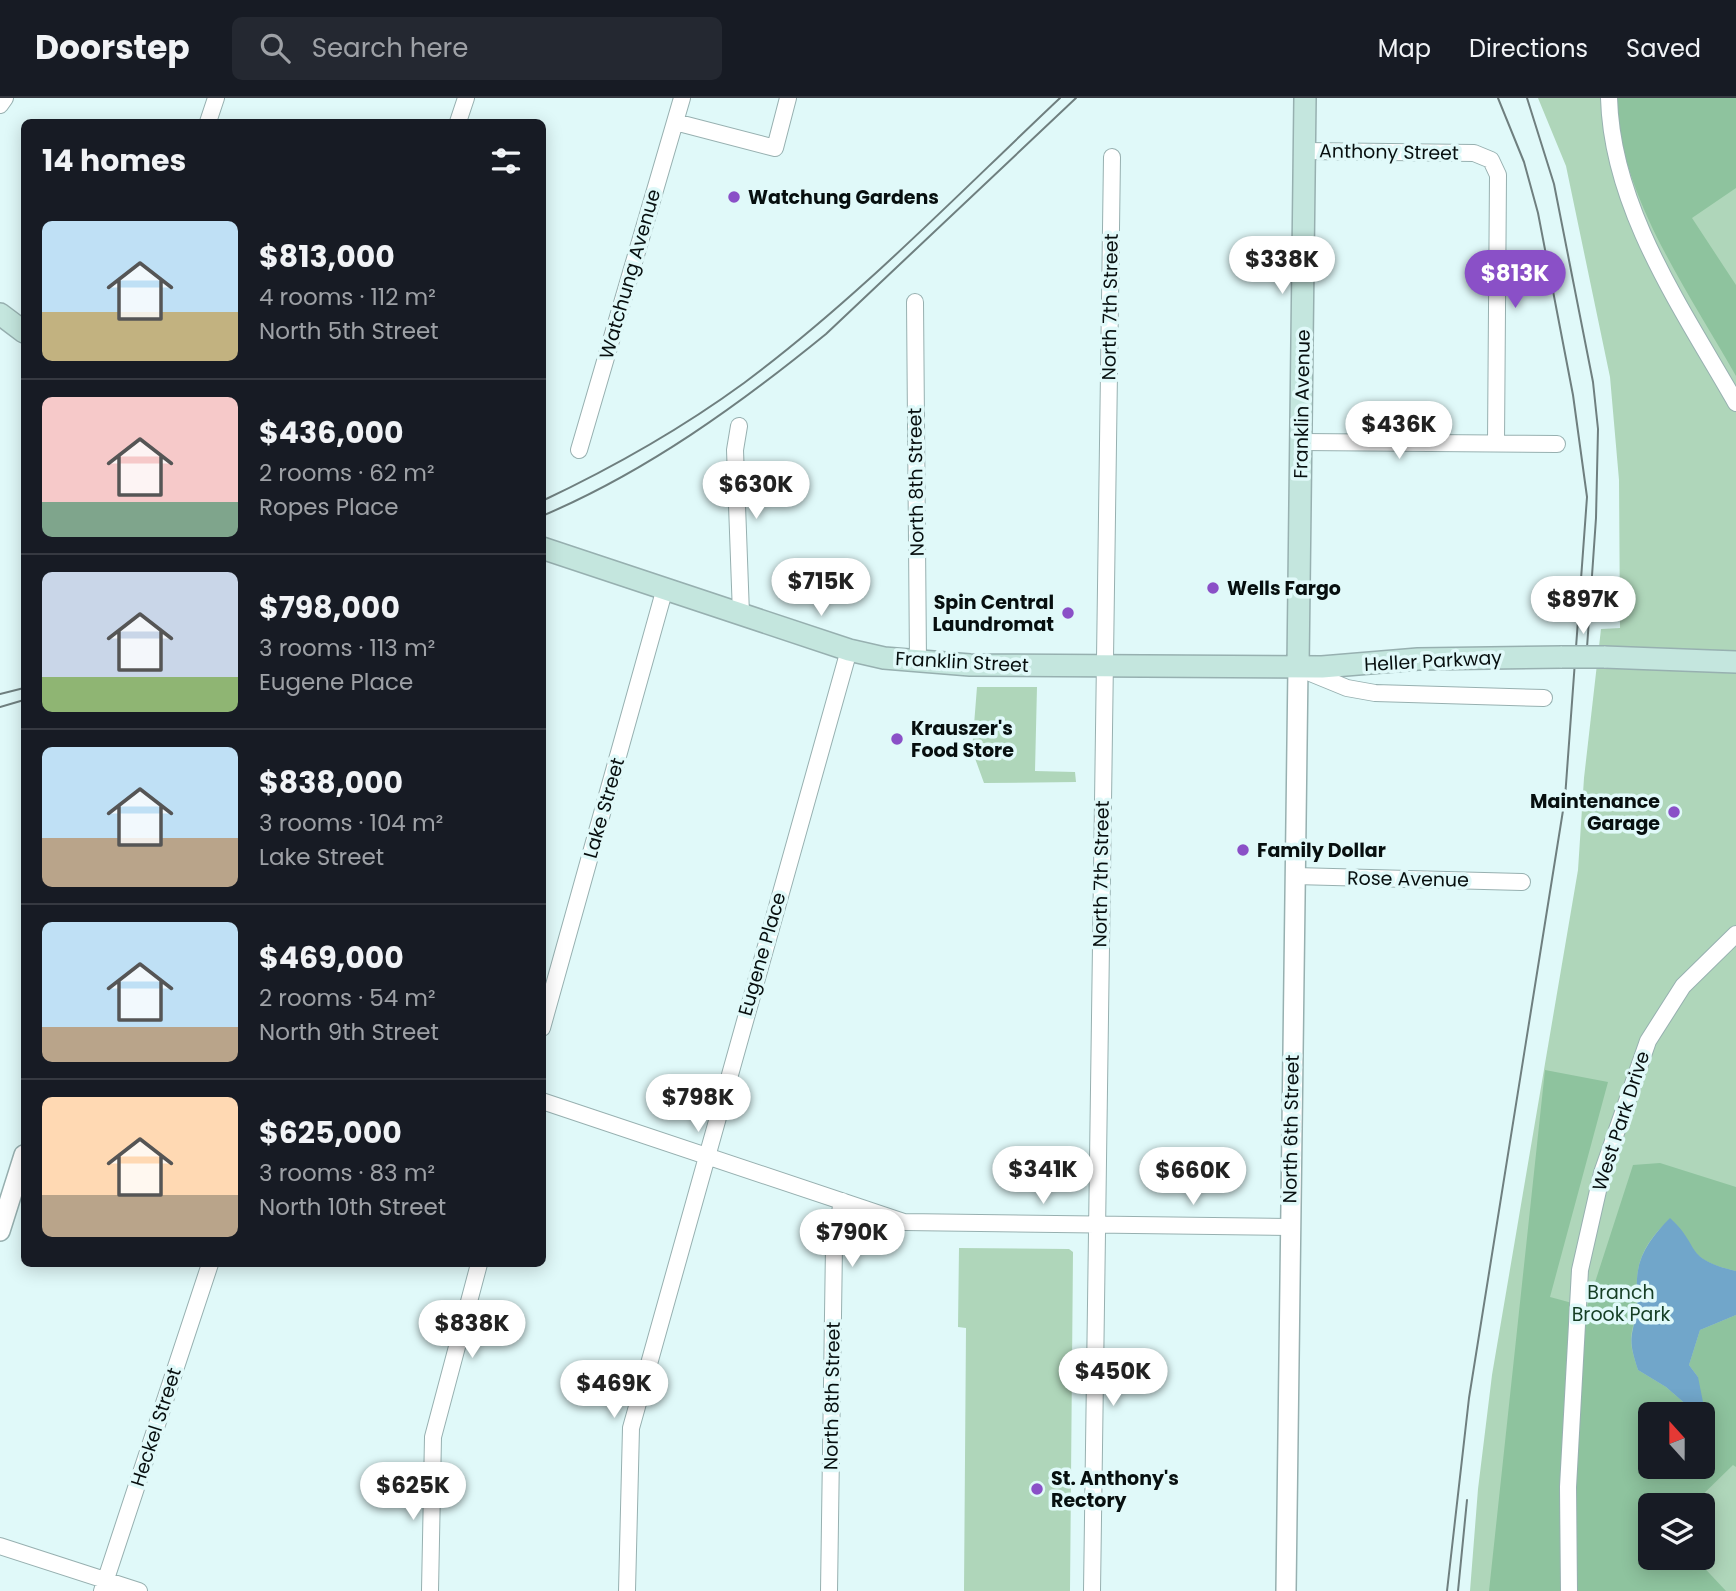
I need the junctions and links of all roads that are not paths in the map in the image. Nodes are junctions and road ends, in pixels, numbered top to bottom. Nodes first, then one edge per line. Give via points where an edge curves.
1 (5, 98) edge
2 (216, 98) edge
3 (467, 98) edge
4 (682, 98) edge
5 (788, 98) edge
6 (1305, 98) edge
7 (1609, 98) edge
8 (0, 105) edge
9 (209, 119) edge
10 (459, 119) edge
11 (675, 122) junction
12 (1304, 151) junction
13 (1112, 157) dead end
14 (915, 302) dead end
15 (0, 314) edge
16 (21, 330) edge
17 (1736, 403) edge
18 (739, 426) dead end
19 (1301, 442) junction
20 (1496, 443) junction
21 (1558, 444) dead end
22 (579, 450) dead end
23 (546, 549) edge
24 (665, 589) junction
25 (741, 614) junction
26 (849, 650) junction
27 (918, 662) junction
28 (1736, 662) edge
29 (1104, 665) junction
30 (1298, 667) junction
31 (1544, 698) dead end
32 (1295, 876) junction
33 (1522, 881) dead end
34 (1736, 934) edge
35 (546, 1014) edge
36 (546, 1102) edge
37 (705, 1155) junction
38 (21, 1164) edge
39 (842, 1201) junction
40 (1097, 1225) junction
41 (1289, 1227) junction
42 (0, 1231) edge
43 (209, 1267) edge
44 (478, 1267) edge
45 (0, 1546) edge
46 (104, 1586) edge
47 (139, 1591) edge
48 (430, 1591) edge
49 (628, 1591) edge
50 (829, 1591) edge
51 (1092, 1591) edge
52 (1286, 1591) edge
53 (1569, 1591) edge

1 - 8 street
2 - 9 street
3 - 10 street
4 - 11 street, Watchung Avenue
5 - 11 street via 775,148
6 - 12 main road, Franklin Avenue
7 - 17 street via 1617,157 1639,222 1684,314
11 - 22 street, Watchung Avenue
12 - 19 main road, Franklin Avenue
12 - 20 street, Anthony Street via 1474,153 1491,160 1497,176
13 - 29 street, North 7th Street
14 - 27 street, North 8th Street
15 - 16 main road
18 - 25 street via 735,450
19 - 20 street
19 - 30 main road, Franklin Avenue
20 - 21 street
23 - 24 main road, Franklin Street
24 - 25 main road, Franklin Street
24 - 35 street, Lake Street
25 - 26 main road, Franklin Street
26 - 27 main road, Franklin Street
26 - 37 street, Eugene Place
27 - 29 main road, Franklin Street
28 - 30 main road, Heller Parkway, bridge via 1562,657
29 - 30 main road, Heller Parkway
29 - 40 street, North 7th Street
30 - 31 street, Heller Parkway via 1347,688 1375,693
30 - 32 street, North 6th Street
32 - 33 street, Rose Avenue
32 - 41 street, North 6th Street
34 - 53 street, West Park Drive via 1683,986 1647,1041 1602,1173 1580,1270 1568,1487
36 - 37 street
37 - 39 street
37 - 49 street, Eugene Place via 629,1436
38 - 42 street
39 - 40 street via 904,1222
39 - 50 street, North 8th Street via 834,1246
40 - 41 street
40 - 51 street, North 7th Street
41 - 52 street, North 6th Street
43 - 46 street, Heckel Street
44 - 48 street via 435,1427
45 - 46 street
46 - 47 street

